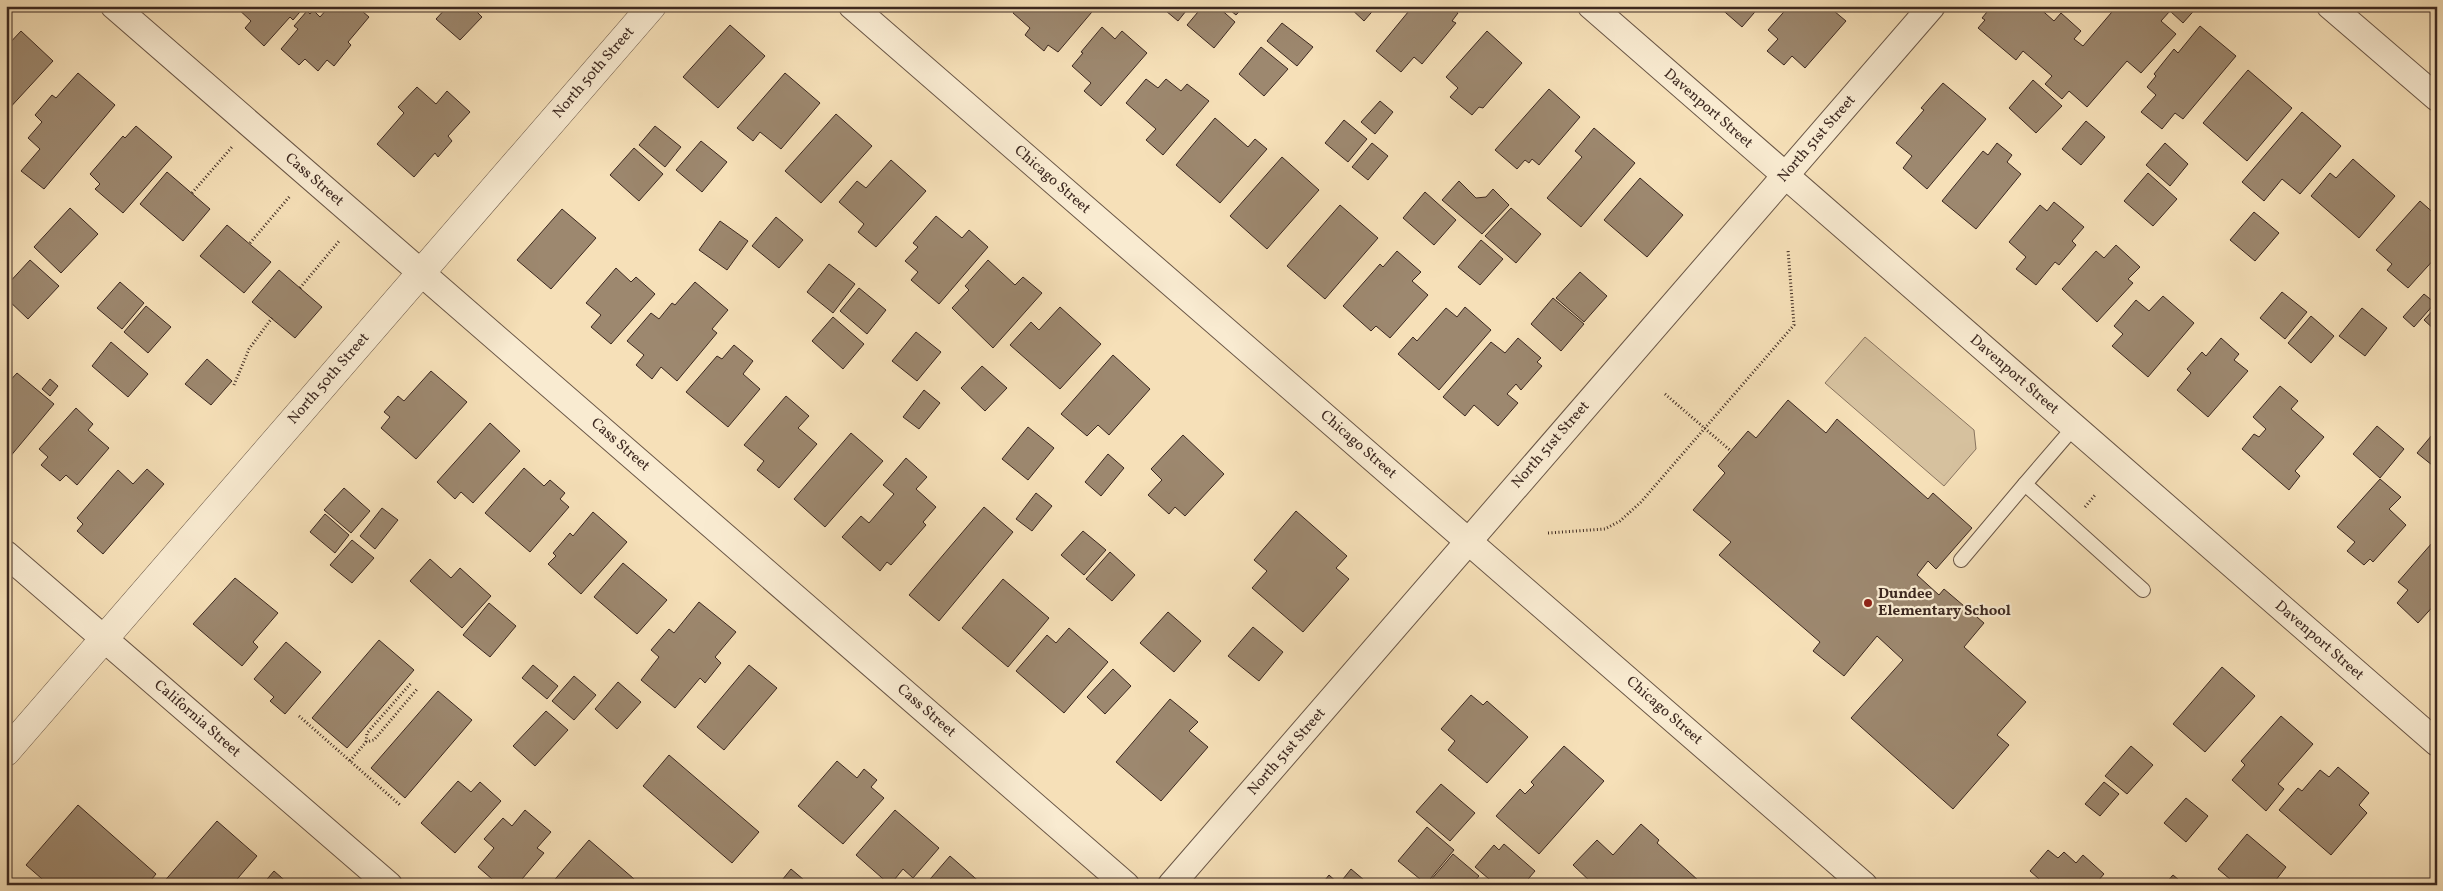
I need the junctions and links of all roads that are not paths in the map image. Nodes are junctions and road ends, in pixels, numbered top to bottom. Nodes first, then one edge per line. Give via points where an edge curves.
1 (114, 6) edge
2 (652, 6) edge
3 (852, 6) edge
4 (1591, 6) edge
5 (1932, 6) edge
6 (2330, 6) edge
7 (2437, 98) edge
8 (1786, 176) junction
9 (421, 272) junction
10 (2074, 428) junction
11 (2025, 484) junction
12 (1469, 540) junction
13 (6, 554) edge
14 (1961, 560) dead end
15 (2143, 590) dead end
16 (104, 639) junction
17 (2437, 743) edge
18 (6, 752) edge
19 (389, 885) edge
20 (1126, 885) edge
21 (1171, 885) edge
22 (1864, 885) edge

1 - 9 street, Cass Street
2 - 9 street, North 50th Street
3 - 12 street, Chicago Street
4 - 8 street, Davenport Street
5 - 8 street, North 51st Street
6 - 7 street
8 - 10 street, Davenport Street
8 - 12 street, North 51st Street
9 - 16 street, North 50th Street
9 - 20 street, Cass Street
10 - 11 lane
10 - 17 street, Davenport Street
11 - 14 lane
11 - 15 lane
12 - 21 street, North 51st Street
12 - 22 street, Chicago Street
13 - 16 street, California Street
16 - 18 street, North 50th Street
16 - 19 street, California Street

